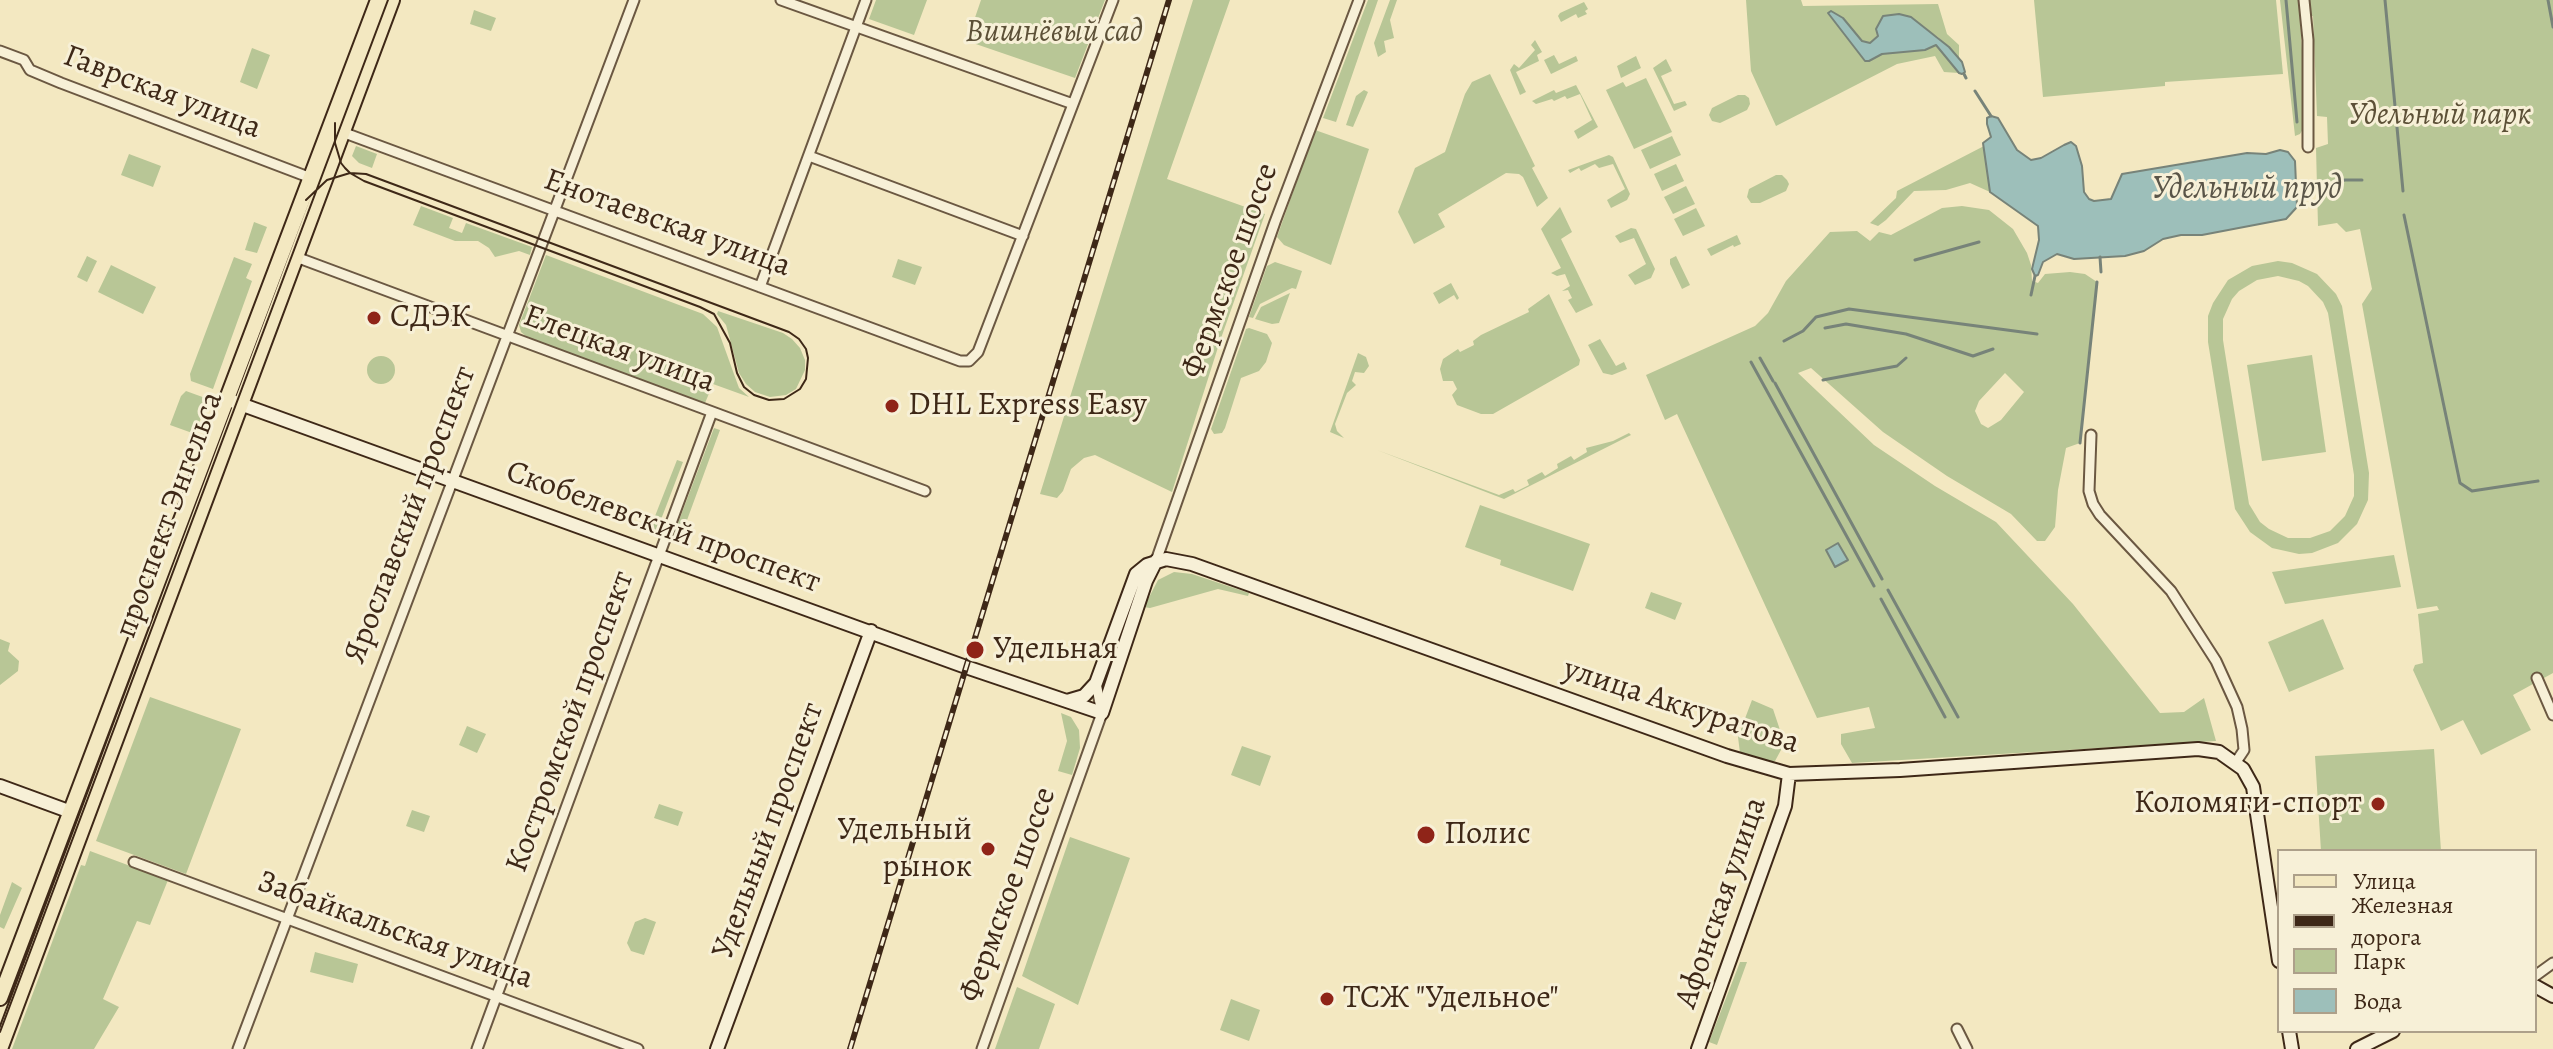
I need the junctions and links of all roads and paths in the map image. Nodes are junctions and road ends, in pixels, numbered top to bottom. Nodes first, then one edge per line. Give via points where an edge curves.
1 (378, 0) edge
2 (392, 0) edge
3 (634, 0) edge
4 (781, 0) edge
5 (866, 0) edge
6 (1113, 0) edge
7 (1359, 0) edge
8 (2304, 0) edge
9 (856, 27) junction
10 (0, 51) edge
11 (1073, 104) junction
12 (342, 132) junction
13 (2308, 147) dead end
14 (809, 156) junction
15 (311, 178) junction
16 (554, 210) junction
17 (1023, 236) junction
18 (296, 257) junction
19 (760, 287) junction
20 (507, 336) junction
21 (234, 401) junction
22 (712, 412) junction
23 (2091, 435) dead end
24 (453, 479) junction
25 (925, 491) dead end
26 (660, 554) junction
27 (1156, 561) junction
28 (871, 631) junction
29 (2537, 678) dead end
30 (1096, 683) junction
31 (1067, 701) junction
32 (1102, 713) junction
33 (2553, 715) edge
34 (2236, 762) junction
35 (1789, 774) junction
36 (0, 786) edge
37 (71, 812) junction
38 (86, 817) junction
39 (134, 862) dead end
40 (287, 919) junction
41 (2277, 947) edge
42 (496, 997) junction
43 (0, 998) edge
44 (1957, 1029) dead end
45 (2389, 1033) edge
46 (0, 1049) edge
47 (238, 1049) edge
48 (477, 1049) edge
49 (638, 1049) edge
50 (717, 1049) edge
51 (982, 1049) edge
52 (1698, 1049) edge
53 (1967, 1049) edge
54 (2357, 1049) edge

1 - 15 main road, проспект Энгельса
2 - 12 main road, проспект Энгельса
3 - 16 street, Ярославский проспект
4 - 9 street
5 - 9 street
6 - 11 street
7 - 27 street, Фермское шоссе
8 - 13 street
9 - 11 street
9 - 14 street
10 - 15 street, Гаврская улица via 61,83
11 - 17 street
12 - 16 street, Енотаевская улица
12 - 18 main road, проспект Энгельса
14 - 17 street
14 - 19 street
15 - 21 main road, проспект Энгельса
16 - 19 street, Енотаевская улица
16 - 20 street, Ярославский проспект
17 - 19 street, Енотаевская улица via 973,359 960,361
18 - 20 street, Елецкая улица
18 - 21 main road, проспект Энгельса
20 - 22 street, Елецкая улица
20 - 24 street, Ярославский проспект
21 - 24 street, Скобелевский проспект
21 - 37 main road, проспект Энгельса
21 - 38 main road, проспект Энгельса
22 - 25 street, Елецкая улица
22 - 26 street, Костромской проспект
23 - 34 street via 2093,504 2171,591 2216,661 2242,729 2244,750
24 - 26 street, Скобелевский проспект
24 - 40 street, Ярославский проспект
26 - 28 street, Скобелевский проспект
26 - 42 street, Костромской проспект
27 - 30 street, Фермское шоссе via 1136,574
27 - 32 street, Фермское шоссе
27 - 35 street, улица Аккуратова via 1192,564
28 - 31 street, Скобелевский проспект
28 - 50 street, Удельный проспект
29 - 33 street
30 - 31 street via 1084,696
30 - 32 street
31 - 32 street, Скобелевский проспект
32 - 51 street, Фермское шоссе
34 - 35 street, улица Аккуратова via 2198,749
34 - 41 street, улица Аккуратова via 2256,796
35 - 52 street, Афонская улица via 1785,806
36 - 37 street
37 - 38 main road
37 - 43 main road, проспект Энгельса
38 - 46 main road, проспект Энгельса
39 - 40 street, Забайкальская улица
40 - 42 street, Забайкальская улица
40 - 47 street, Ярославский проспект
42 - 48 street, Костромской проспект
42 - 49 street, Забайкальская улица
44 - 53 street
45 - 54 street

